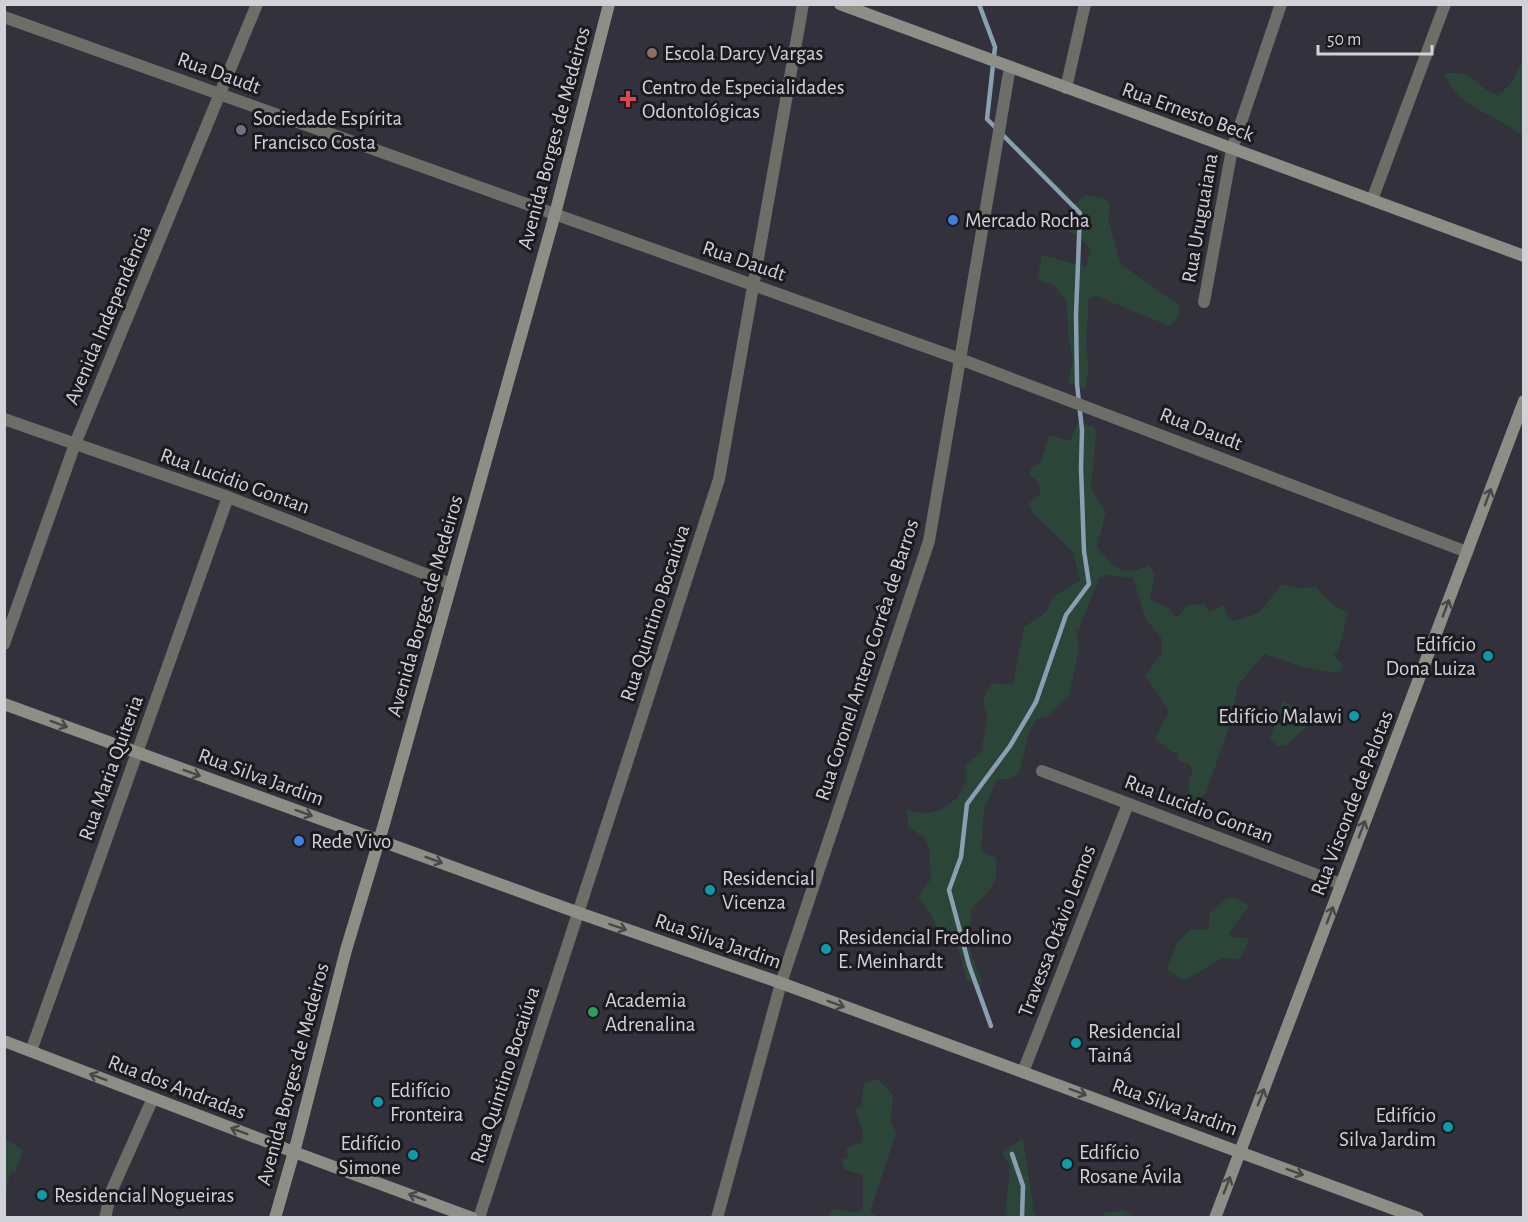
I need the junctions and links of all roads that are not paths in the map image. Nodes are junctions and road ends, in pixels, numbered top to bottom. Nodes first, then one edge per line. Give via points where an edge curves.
1 (257, 4) edge
2 (609, 4) edge
3 (803, 4) edge
4 (840, 4) edge
5 (1085, 4) edge
6 (1281, 4) edge
7 (1445, 4) edge
8 (4, 17) edge
9 (1010, 67) junction
10 (1066, 88) junction
11 (220, 94) junction
12 (1232, 149) junction
13 (1372, 200) junction
14 (555, 214) junction
15 (1524, 255) edge
16 (753, 285) junction
17 (1204, 302) dead end
18 (960, 359) junction
19 (1524, 401) edge
20 (4, 419) edge
21 (75, 444) junction
22 (228, 497) junction
23 (1467, 552) junction
24 (451, 584) junction
25 (4, 644) edge
26 (4, 704) edge
27 (137, 753) junction
28 (1042, 771) dead end
29 (1128, 804) junction
30 (379, 841) junction
31 (1341, 884) junction
32 (579, 913) junction
33 (781, 983) junction
34 (4, 1041) edge
35 (31, 1051) junction
36 (1023, 1072) junction
37 (153, 1098) junction
38 (294, 1152) junction
39 (1240, 1152) junction
40 (105, 1218) edge
41 (275, 1218) edge
42 (472, 1218) edge
43 (478, 1218) edge
44 (717, 1218) edge
45 (1215, 1218) edge
46 (1418, 1218) edge

1 - 11 street, Avenida Independência
2 - 14 street, Avenida Borges de Medeiros
3 - 16 street, Rua Quintino Bocaiúva
4 - 9 street, Rua Ernesto Beck
5 - 10 street
6 - 12 street, Rua Uruguaiana
7 - 13 street
8 - 11 street, Rua Daudt
9 - 10 street, Rua Ernesto Beck
9 - 18 street, Rua Coronel Antero Corrêa de Barros
10 - 12 street, Rua Ernesto Beck
11 - 14 street, Rua Daudt
11 - 21 street, Avenida Independência
12 - 13 street, Rua Ernesto Beck
12 - 17 street, Rua Uruguaiana
13 - 15 street, Rua Ernesto Beck
14 - 16 street, Rua Daudt
14 - 24 street, Avenida Borges de Medeiros
16 - 18 street, Rua Daudt
16 - 32 street, Rua Quintino Bocaiúva via 718,479
18 - 23 street, Rua Daudt
18 - 33 street, Rua Coronel Antero Corrêa de Barros via 929,542
23 -> 19 street, Rua Visconde de Pelotas
20 - 21 street, Rua Lucidio Gontan
21 - 22 street, Rua Lucidio Gontan
21 - 25 street, Avenida Independência
22 - 24 street, Rua Lucidio Gontan
22 - 27 street, Rua Maria Quiteria
31 -> 23 street, Rua Visconde de Pelotas
24 - 30 street, Avenida Borges de Medeiros
26 -> 27 street, Rua Silva Jardim
27 -> 30 street, Rua Silva Jardim
27 - 35 street, Rua Maria Quiteria
28 - 29 street, Rua Lucidio Gontan
29 - 31 street, Rua Lucidio Gontan
29 - 36 street, Travessa Otávio Lemos
30 -> 32 street, Rua Silva Jardim
30 - 38 street, Avenida Borges de Medeiros via 346,950
39 -> 31 street, Rua Visconde de Pelotas
32 -> 33 street, Rua Silva Jardim
32 - 43 street, Rua Quintino Bocaiúva
33 -> 36 street, Rua Silva Jardim
33 - 44 street, Rua Coronel Antero Corrêa de Barros
34 - 35 street, Rua dos Andradas
37 -> 35 street, Rua dos Andradas
36 -> 39 street, Rua Silva Jardim
38 -> 37 street, Rua dos Andradas
37 - 40 street via 111,1192
38 - 41 street, Avenida Borges de Medeiros
42 -> 38 street, Rua dos Andradas
45 -> 39 street, Rua Visconde de Pelotas
39 -> 46 street, Rua Silva Jardim

